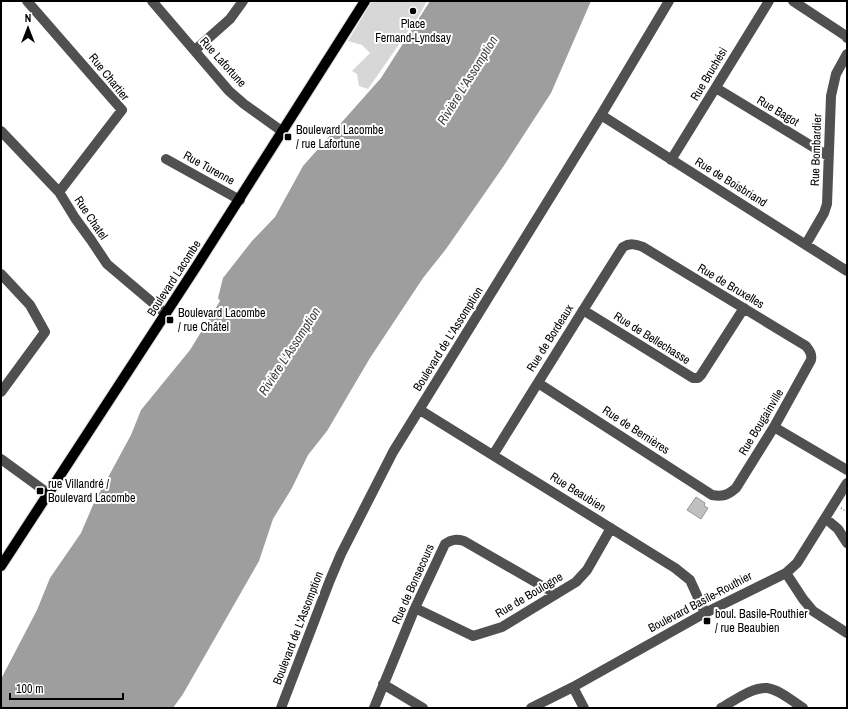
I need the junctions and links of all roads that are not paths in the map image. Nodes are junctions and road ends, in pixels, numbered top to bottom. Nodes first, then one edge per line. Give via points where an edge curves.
1 (27, 1) edge
2 (152, 1) edge
3 (243, 1) edge
4 (365, 1) edge
5 (669, 1) edge
6 (769, 1) edge
7 (793, 1) edge
8 (847, 38) edge
9 (195, 50) junction
10 (847, 54) edge
11 (716, 88) junction
12 (601, 115) junction
13 (1, 131) edge
14 (283, 132) junction
15 (828, 156) junction
16 (166, 159) dead end
17 (671, 160) junction
18 (59, 192) junction
19 (240, 200) junction
20 (636, 244) joint
21 (806, 244) junction
22 (847, 271) edge
23 (1, 274) edge
24 (744, 308) junction
25 (583, 310) junction
26 (166, 314) junction
27 (811, 352) joint
28 (538, 383) junction
29 (1, 392) edge
30 (420, 410) junction
31 (774, 427) junction
32 (493, 455) junction
33 (1, 459) edge
34 (847, 470) edge
35 (847, 483) edge
36 (49, 494) junction
37 (721, 496) joint
38 (843, 497) edge
39 (825, 518) junction
40 (611, 528) junction
41 (847, 542) edge
42 (1, 566) edge
43 (786, 573) junction
44 (556, 594) junction
45 (415, 608) junction
46 (706, 613) junction
47 (847, 633) edge
48 (383, 684) junction
49 (573, 687) junction
50 (281, 708) edge
51 (374, 708) edge
52 (423, 708) edge
53 (531, 708) edge
54 (584, 708) edge
55 (721, 708) edge
56 (803, 708) edge

1 - 18 street, Rue Chartier via 122,110
2 - 9 street, Rue Lafortune
3 - 9 street via 230,19
4 - 14 main road, Boulevard Lacombe
5 - 12 street, Boulevard de L'Assomption
6 - 11 street, Rue Bruchési
7 - 8 street
9 - 14 street, Rue Lafortune via 229,91
10 - 15 street, Rue Bombardier via 834,79
11 - 15 street, Rue Bagot
11 - 17 street, Rue Bruchési
12 - 17 street, Rue de Boisbriand
12 - 30 street, Boulevard de L'Assomption
13 - 18 street, Rue Chatel
14 - 19 main road, Boulevard Lacombe
15 - 21 street, Rue Bombardier via 827,204
16 - 19 street, Rue Turenne
17 - 21 street, Rue de Boisbriand
18 - 26 street, Rue Chatel via 107,264
19 - 26 main road, Boulevard Lacombe
20 - 24 street, Rue de Bruxelles
20 - 25 street, Rue de Bordeaux via 623,247
21 - 22 street, Rue de Boisbriand
23 - 29 street via 30,305 45,332
24 - 25 street, Rue de Bellechasse via 701,375 693,378
24 - 27 street, Rue de Bruxelles via 806,346
25 - 28 street, Rue de Bordeaux
26 - 36 main road, Boulevard Lacombe
27 - 31 street, Rue Bougainville via 812,360
28 - 32 street, Rue de Bordeaux
28 - 37 street, Rue de Bernières via 712,495
30 - 32 street, Rue Beaubien
30 - 50 street, Boulevard de L'Assomption via 393,452 341,554
31 - 34 street
31 - 37 street, Rue Bougainville via 736,488
32 - 40 street, Rue Beaubien
33 - 36 street
35 - 38 street, Boulevard Basile-Routhier
36 - 42 main road, Boulevard Lacombe
38 - 39 street, Boulevard Basile-Routhier
39 - 41 street via 838,529
39 - 43 street, Boulevard Basile-Routhier via 797,563
40 - 44 street, Rue de Boulogne via 587,570 576,582
40 - 46 street, Rue Beaubien via 690,580
43 - 46 street, Boulevard Basile-Routhier
43 - 47 street via 813,611
44 - 45 street, Rue de Boulogne via 502,627 473,636
44 - 45 street, Rue de Bonsecours via 458,539 445,544
45 - 48 street, Rue de Bonsecours
46 - 49 street, Boulevard Basile-Routhier
48 - 51 street, Rue de Bonsecours
48 - 52 street
49 - 53 street, Boulevard Basile-Routhier
49 - 54 street
55 - 56 street via 761,688 769,688

